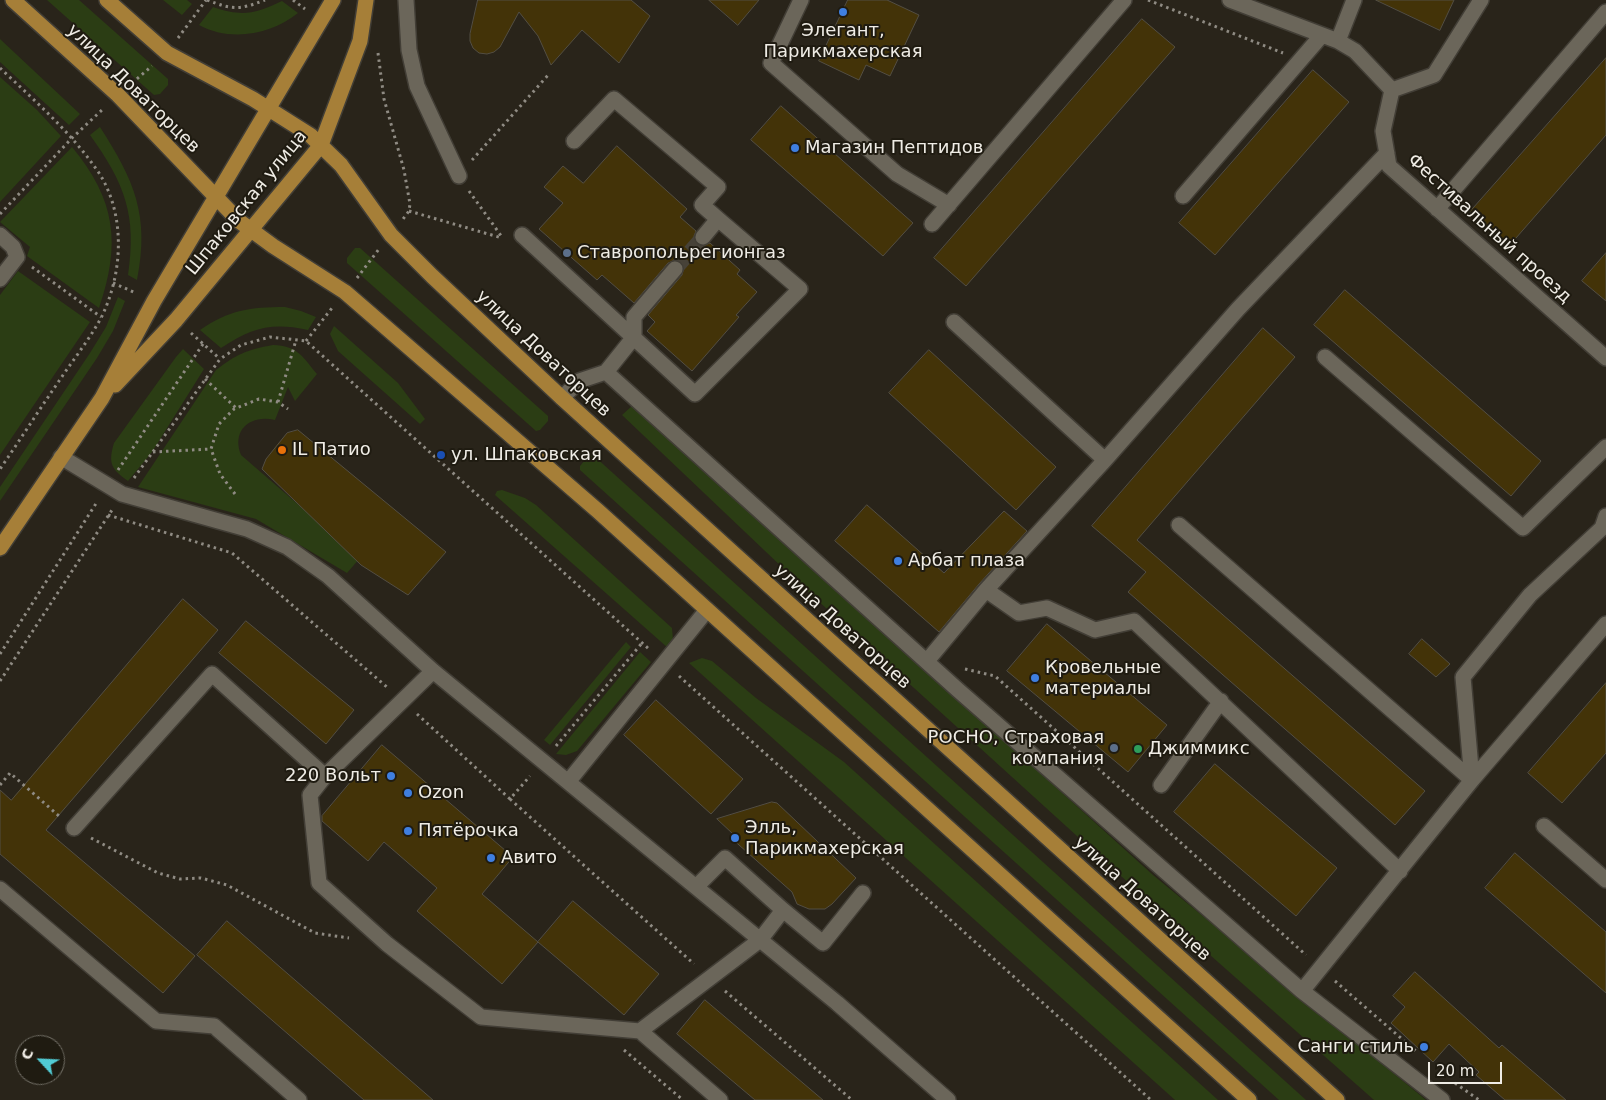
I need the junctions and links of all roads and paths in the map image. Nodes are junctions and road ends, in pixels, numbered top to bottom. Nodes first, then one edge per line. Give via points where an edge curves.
1 (13, 0) edge
2 (107, 0) edge
3 (207, 0) edge
4 (265, 0) edge
5 (333, 0) edge
6 (366, 0) edge
7 (406, 0) edge
8 (802, 0) edge
9 (1124, 0) edge
10 (1148, 0) edge
11 (1230, 0) edge
12 (1354, 0) edge
13 (1481, 0) edge
14 (1606, 12) edge
15 (1322, 34) junction
16 (1338, 41) junction
17 (378, 51) dead end
18 (1301, 60) junction
19 (0, 68) edge
20 (550, 73) dead end
21 (1392, 90) junction
22 (574, 142) dead end
23 (321, 145) junction
24 (1387, 153) junction
25 (459, 176) junction
26 (1183, 196) dead end
27 (948, 205) junction
28 (1437, 208) junction
29 (409, 211) junction
30 (718, 219) junction
31 (403, 220) dead end
32 (932, 224) dead end
33 (0, 235) edge
34 (522, 235) dead end
35 (703, 237) tunnel mouth
36 (17, 257) junction
37 (675, 269) tunnel mouth
38 (0, 279) edge
39 (101, 317) junction
40 (954, 322) dead end
41 (634, 337) junction
42 (296, 340) junction
43 (1325, 357) dead end
44 (1606, 358) edge
45 (606, 372) junction
46 (205, 379) junction
47 (102, 398) junction
48 (562, 398) junction
49 (278, 402) junction
50 (236, 408) junction
51 (288, 410) dead end
52 (212, 449) junction
53 (152, 452) junction
54 (1604, 454) edge
55 (61, 457) junction
56 (1105, 460) junction
57 (0, 469) edge
58 (122, 494) junction
59 (235, 494) dead end
60 (1606, 516) edge
61 (1179, 525) dead end
62 (0, 548) edge
63 (986, 590) junction
64 (707, 610) junction
65 (1606, 624) edge
66 (931, 657) junction
67 (664, 663) junction
68 (433, 671) junction
69 (0, 681) edge
70 (1221, 701) junction
71 (326, 776) junction
72 (1472, 780) junction
73 (568, 782) junction
74 (0, 785) edge
75 (1161, 785) dead end
76 (510, 799) dead end
77 (1544, 826) dead end
78 (74, 828) junction
79 (1400, 871) junction
80 (1606, 880) edge
81 (696, 887) junction
82 (0, 889) edge
83 (863, 893) dead end
84 (783, 910) junction
85 (351, 938) dead end
86 (760, 940) junction
87 (1320, 968) junction
88 (709, 977) junction
89 (1302, 991) junction
90 (598, 1028) junction
91 (640, 1030) junction
92 (1418, 1053) dead end
93 (1455, 1082) dead end
94 (299, 1100) edge
95 (683, 1100) edge
96 (720, 1100) edge
97 (852, 1100) edge
98 (948, 1100) edge
99 (1151, 1100) edge
100 (1250, 1100) edge
101 (1337, 1100) edge
102 (1442, 1100) edge
103 (1479, 1100) edge

1 - 64 main road, улица Доваторцев via 118,95 239,221 345,292
2 - 23 main road, улица Доваторцев via 167,53 253,99
3 - 4 path via 227,8 245,8
5 - 47 main road, Шпаковская улица via 154,300
6 - 23 main road, Шпаковская улица via 360,41
7 - 25 street via 409,50 417,86
8 - 27 street via 771,63 897,174
9 - 27 street
10 - 18 path
11 - 15 street
12 - 16 street
13 - 21 street via 1434,75
14 - 28 street
15 - 16 street
15 - 18 street
16 - 21 street via 1355,51
17 - 29 path via 384,99 404,170
18 - 26 street
19 - 39 path via 72,138 100,174 114,206 119,234 118,266
20 - 25 path
21 - 24 street, Фестивальный проезд via 1383,131
22 - 30 street via 614,99 718,187 702,205
23 - 47 main road, Шпаковская улица via 176,320
23 - 48 main road, улица Доваторцев via 341,164 390,236
24 - 28 street, Фестивальный проезд via 1389,166
24 - 56 street via 1238,309
25 - 29 path via 503,238
27 - 32 street
28 - 44 street, Фестивальный проезд
29 - 31 path
30 - 35 street
30 - 41 street via 800,289 695,394
33 - 36 street via 13,247
34 - 41 street
36 - 38 street
36 - 39 path
37 - 41 street via 634,317
39 - 57 path
40 - 56 street
41 - 45 street
42 - 46 path via 270,338 241,345 220,358
42 - 49 path
42 - 67 path via 306,341
43 - 54 street via 1523,528
45 - 48 street via 579,381
45 - 66 street
46 - 50 path
46 - 53 path
47 - 55 main road, Шпаковская улица
48 - 101 main road, улица Доваторцев
49 - 50 path via 259,399
49 - 51 path
50 - 52 path via 219,424
52 - 53 path
52 - 59 path via 220,474
53 - 58 path
55 - 58 street
55 - 62 main road, Шпаковская улица
56 - 63 street
58 - 68 street via 247,529 287,547 328,576
58 - 69 path
60 - 72 street via 1602,528 1530,595 1463,677
61 - 72 street
63 - 66 street
63 - 70 street via 1019,613 1047,608 1095,630 1134,621
64 - 67 street
64 - 100 main road
65 - 72 street
66 - 87 path via 995,676
66 - 89 street via 973,703
67 - 73 street
67 - 99 path
68 - 71 street
68 - 73 street
70 - 75 street
70 - 79 street
71 - 78 street via 212,674
71 - 90 street via 310,795 319,883 387,944 482,1017
72 - 79 street
73 - 81 street
74 - 78 path via 10,773
76 - 88 path
77 - 80 street
78 - 85 path via 158,873 180,879 202,878 227,886 315,933
79 - 87 street
81 - 84 street via 725,858
81 - 86 street
82 - 94 street via 156,1021 214,1026
83 - 84 street via 823,943
84 - 86 street
86 - 88 street
86 - 98 street via 837,1002
87 - 89 street
87 - 92 path
88 - 91 street
88 - 97 path
89 - 102 street
90 - 91 street
90 - 95 path
91 - 96 street
93 - 103 path

